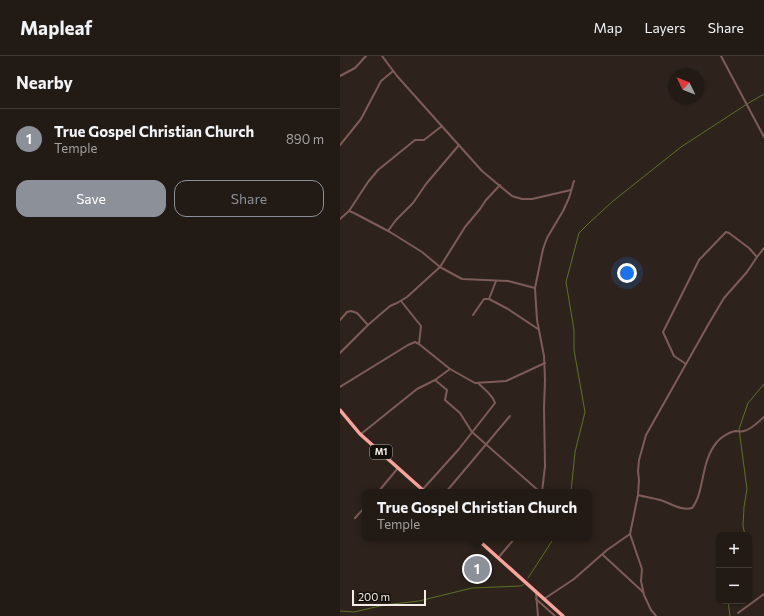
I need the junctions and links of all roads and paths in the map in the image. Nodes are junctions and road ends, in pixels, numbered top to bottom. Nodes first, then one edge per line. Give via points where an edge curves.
1 (366, 56) edge
2 (382, 56) edge
3 (721, 56) edge
4 (393, 71) junction
5 (340, 76) edge
6 (442, 126) junction
7 (764, 137) edge
8 (340, 145) edge
9 (459, 145) junction
10 (574, 181) dead end
11 (500, 185) junction
12 (571, 190) junction
13 (349, 211) junction
14 (340, 219) edge
15 (388, 231) junction
16 (764, 248) edge
17 (757, 256) junction
18 (440, 267) junction
19 (496, 281) junction
20 (535, 288) junction
21 (489, 299) junction
22 (401, 300) junction
23 (473, 315) dead end
24 (340, 320) edge
25 (368, 325) junction
26 (538, 329) junction
27 (418, 344) junction
28 (340, 353) edge
29 (545, 362) junction
30 (686, 364) junction
31 (450, 369) junction
32 (436, 380) junction
33 (478, 383) junction
34 (340, 387) edge
35 (340, 410) edge
36 (510, 416) dead end
37 (764, 417) edge
38 (472, 432) junction
39 (360, 434) junction
40 (487, 444) junction
41 (399, 467) junction
42 (381, 489) edge
43 (422, 489) edge
44 (426, 489) edge
45 (449, 489) edge
46 (538, 489) edge
47 (541, 489) edge
48 (638, 495) junction
49 (362, 510) edge
50 (355, 518) dead end
51 (630, 534) junction
52 (479, 541) edge
53 (512, 541) edge
54 (603, 555) junction
55 (498, 558) junction
56 (536, 591) junction
57 (644, 592) junction
58 (764, 594) edge
59 (536, 598) junction
60 (544, 599) junction
61 (738, 613) dead end
62 (538, 616) edge
63 (555, 616) edge
64 (564, 616) edge
65 (656, 616) edge

1 - 5 street via 355,68
2 - 4 street
3 - 7 street
4 - 6 street
4 - 8 street via 381,81 361,119
6 - 9 street
6 - 13 street via 423,141 415,140 378,170
9 - 11 street
9 - 15 street
10 - 12 street
11 - 12 street via 512,196 522,199
11 - 18 street via 465,227
12 - 20 street via 563,211 547,238
13 - 14 street
13 - 15 street
15 - 18 street via 422,252
16 - 17 street
17 - 30 street via 747,272 724,298
17 - 30 street via 726,232 699,260 663,332 674,356
18 - 19 street via 462,279
18 - 22 street via 416,290
19 - 20 street via 508,281
19 - 21 street
20 - 26 street
21 - 23 street via 483,300
21 - 26 street via 508,308
22 - 25 street
22 - 27 street via 421,326
24 - 25 street via 347,312 352,311
25 - 28 street
26 - 29 street
27 - 31 street
27 - 34 street via 415,342 408,345
29 - 33 street via 506,381
29 - 47 street via 545,466
30 - 48 street via 646,435 639,460
31 - 32 street
31 - 33 street
32 - 38 street via 447,390 445,400 460,413
32 - 39 street via 417,388
33 - 38 street via 495,402
35 - 39 highway, M1
36 - 40 street
37 - 48 street via 745,431 736,431 717,442 706,462 692,508 678,507 662,500
38 - 40 street
38 - 44 street
39 - 41 highway, M1
40 - 45 street
40 - 46 street
41 - 42 street
41 - 43 highway, M1
48 - 51 street
49 - 50 street
51 - 54 street
51 - 57 street via 642,569 641,581
52 - 55 highway
53 - 55 street
54 - 57 street
54 - 60 street
55 - 56 highway
56 - 59 street
56 - 60 highway
57 - 65 street via 650,610
58 - 61 street
59 - 62 street
59 - 63 street
60 - 64 highway

